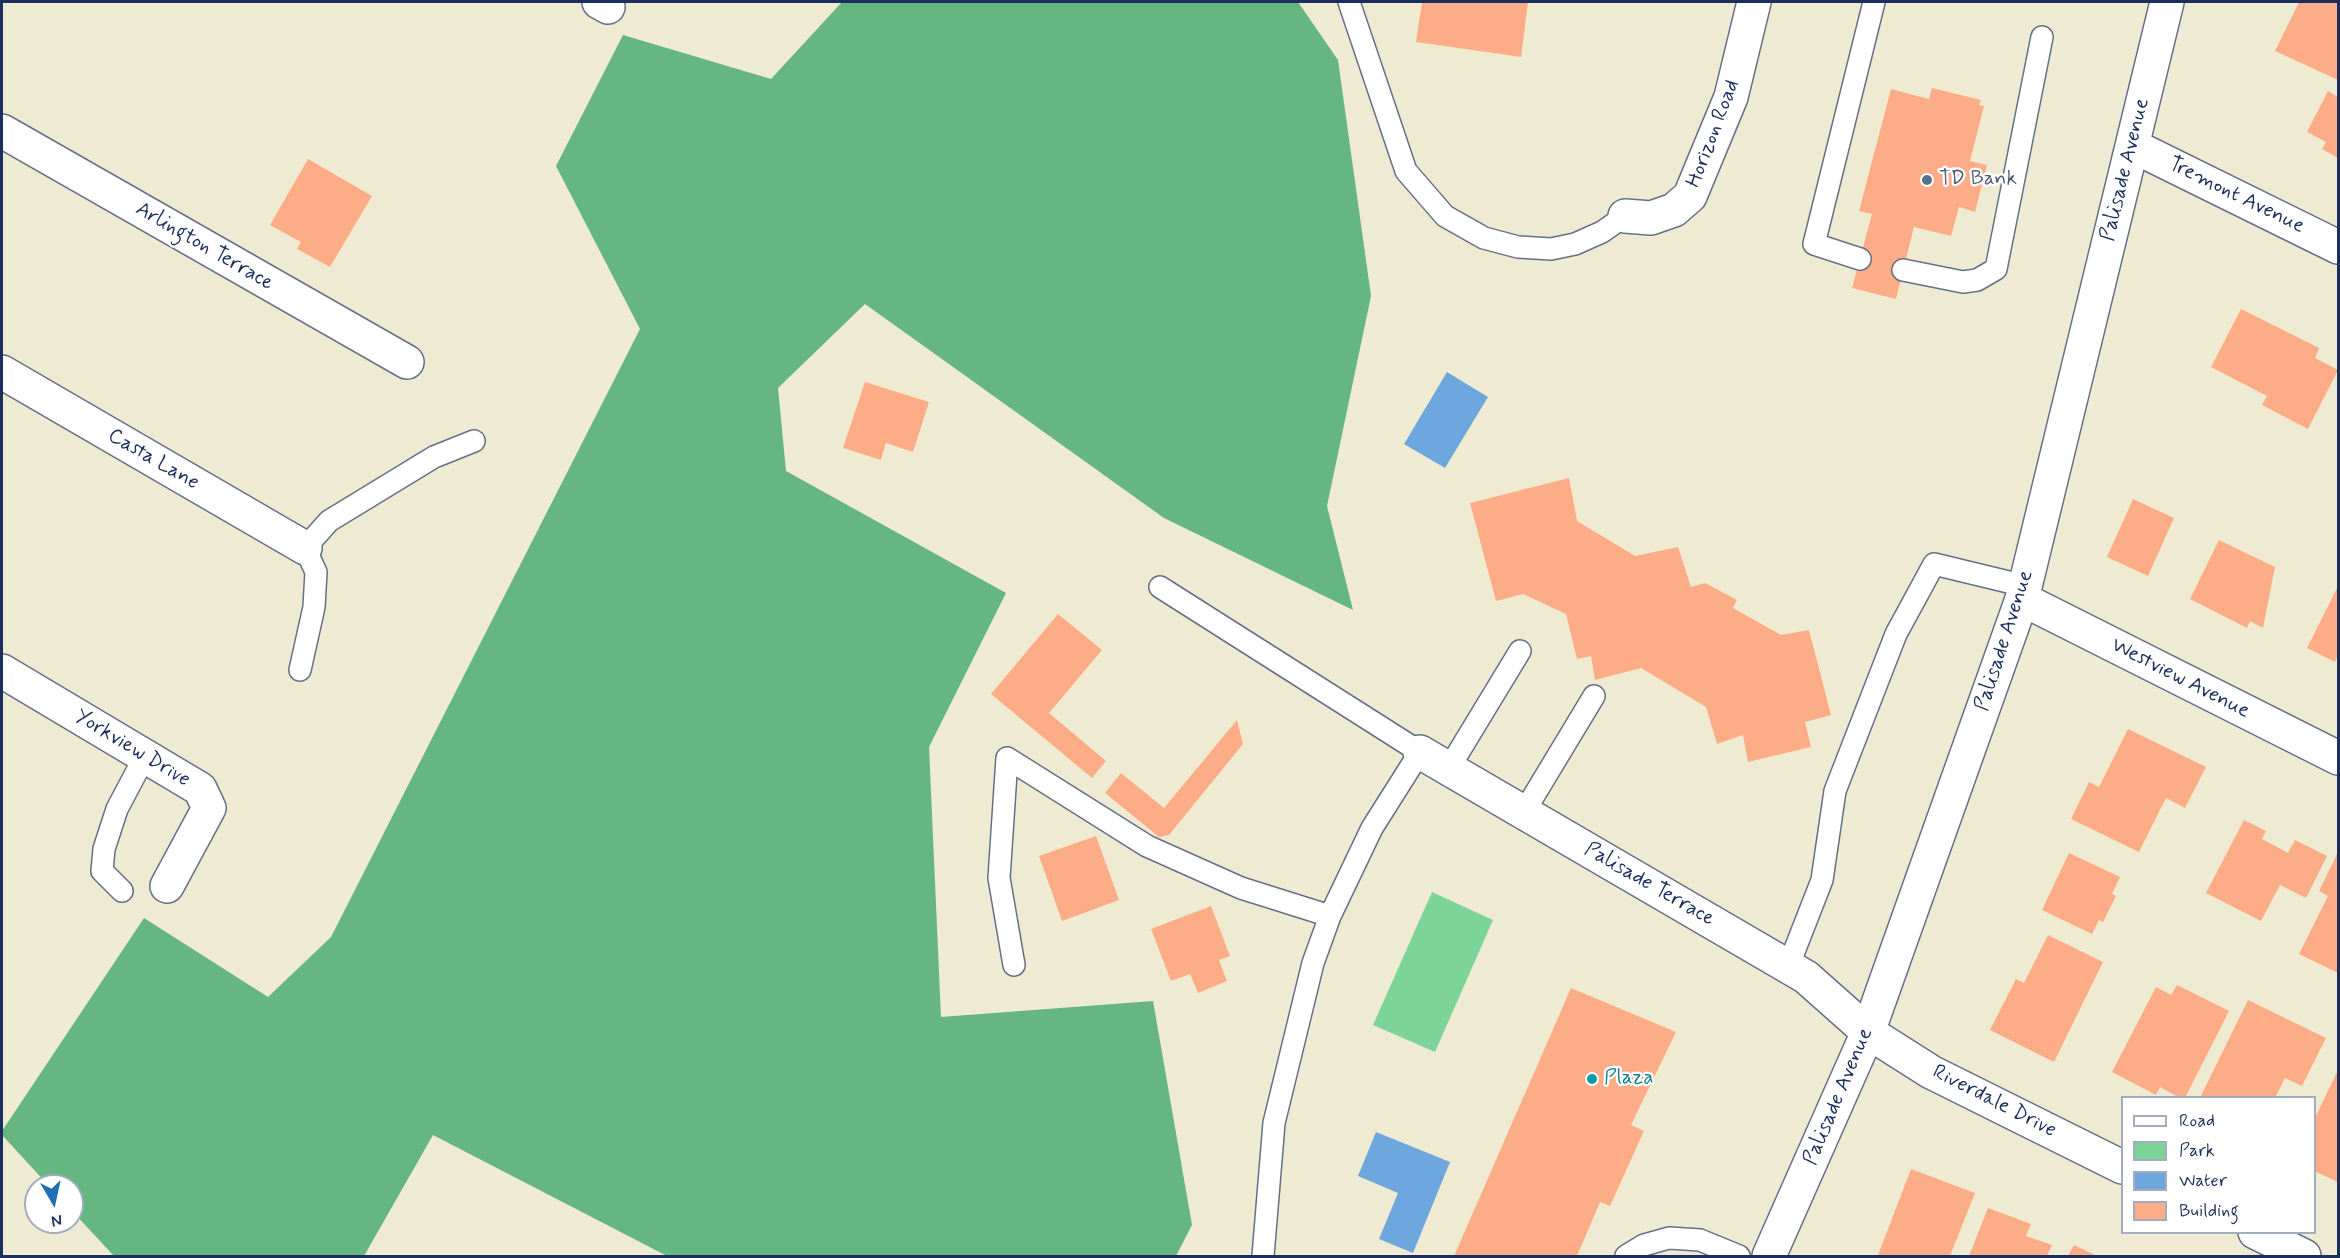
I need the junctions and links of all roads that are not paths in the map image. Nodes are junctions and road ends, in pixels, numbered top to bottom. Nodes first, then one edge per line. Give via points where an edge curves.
1 (1349, 2) edge
2 (1754, 2) edge
3 (1874, 2) edge
4 (2167, 2) edge
5 (2042, 37) dead end
6 (2, 131) edge
7 (2133, 146) junction
8 (1625, 216) joint
9 (2338, 247) edge
10 (1860, 259) dead end
11 (1903, 270) dead end
12 (407, 362) dead end
13 (2, 372) edge
14 (474, 441) dead end
15 (305, 548) junction
16 (1160, 587) dead end
17 (2023, 593) junction
18 (1520, 651) dead end
19 (300, 670) dead end
20 (2, 671) edge
21 (1594, 696) dead end
22 (1420, 752) junction
23 (145, 756) junction
24 (2338, 758) edge
25 (1449, 768) junction
26 (1524, 812) junction
27 (167, 886) dead end
28 (122, 891) dead end
29 (1330, 916) junction
30 (1014, 965) dead end
31 (1788, 967) junction
32 (1868, 1032) junction
33 (2121, 1167) edge
34 (2257, 1234) edge
35 (1263, 1257) edge
36 (1626, 1257) edge
37 (1738, 1257) edge
38 (1769, 1257) edge
39 (2304, 1257) edge

1 - 8 lane via 1406,171 1444,216 1484,238 1518,247 1551,249 1602,232
2 - 8 street, Horizon Road via 1731,97 1690,196 1674,210 1652,218
3 - 10 lane via 1814,244
4 - 7 street, Palisade Avenue
5 - 11 lane via 1996,269 1977,280 1963,282
6 - 12 street, Arlington Terrace
7 - 9 street, Tremont Avenue
7 - 17 street, Palisade Avenue
13 - 15 street, Casta Lane
14 - 15 lane via 434,457 329,521
15 - 19 lane via 316,572 314,608
16 - 22 lane
17 - 24 street, Westview Avenue
17 - 31 lane via 1934,564 1896,634 1835,791 1821,880
17 - 32 street, Palisade Avenue
18 - 25 lane
20 - 23 street, Yorkview Drive
21 - 26 lane
22 - 25 street, Palisade Terrace
22 - 29 lane via 1372,828
23 - 27 street, Yorkview Drive via 200,789 209,808
23 - 28 lane via 117,809 104,849 102,871
25 - 26 street, Palisade Terrace
26 - 31 street, Palisade Terrace
29 - 30 lane via 1241,888 1147,846 1007,758 999,878
29 - 35 lane via 1313,963 1274,1123
31 - 32 street, Palisade Terrace via 1806,977
32 - 33 street, Riverdale Drive via 1931,1072
32 - 38 street, Palisade Avenue
34 - 39 street
36 - 37 lane via 1644,1245 1669,1238 1701,1240

